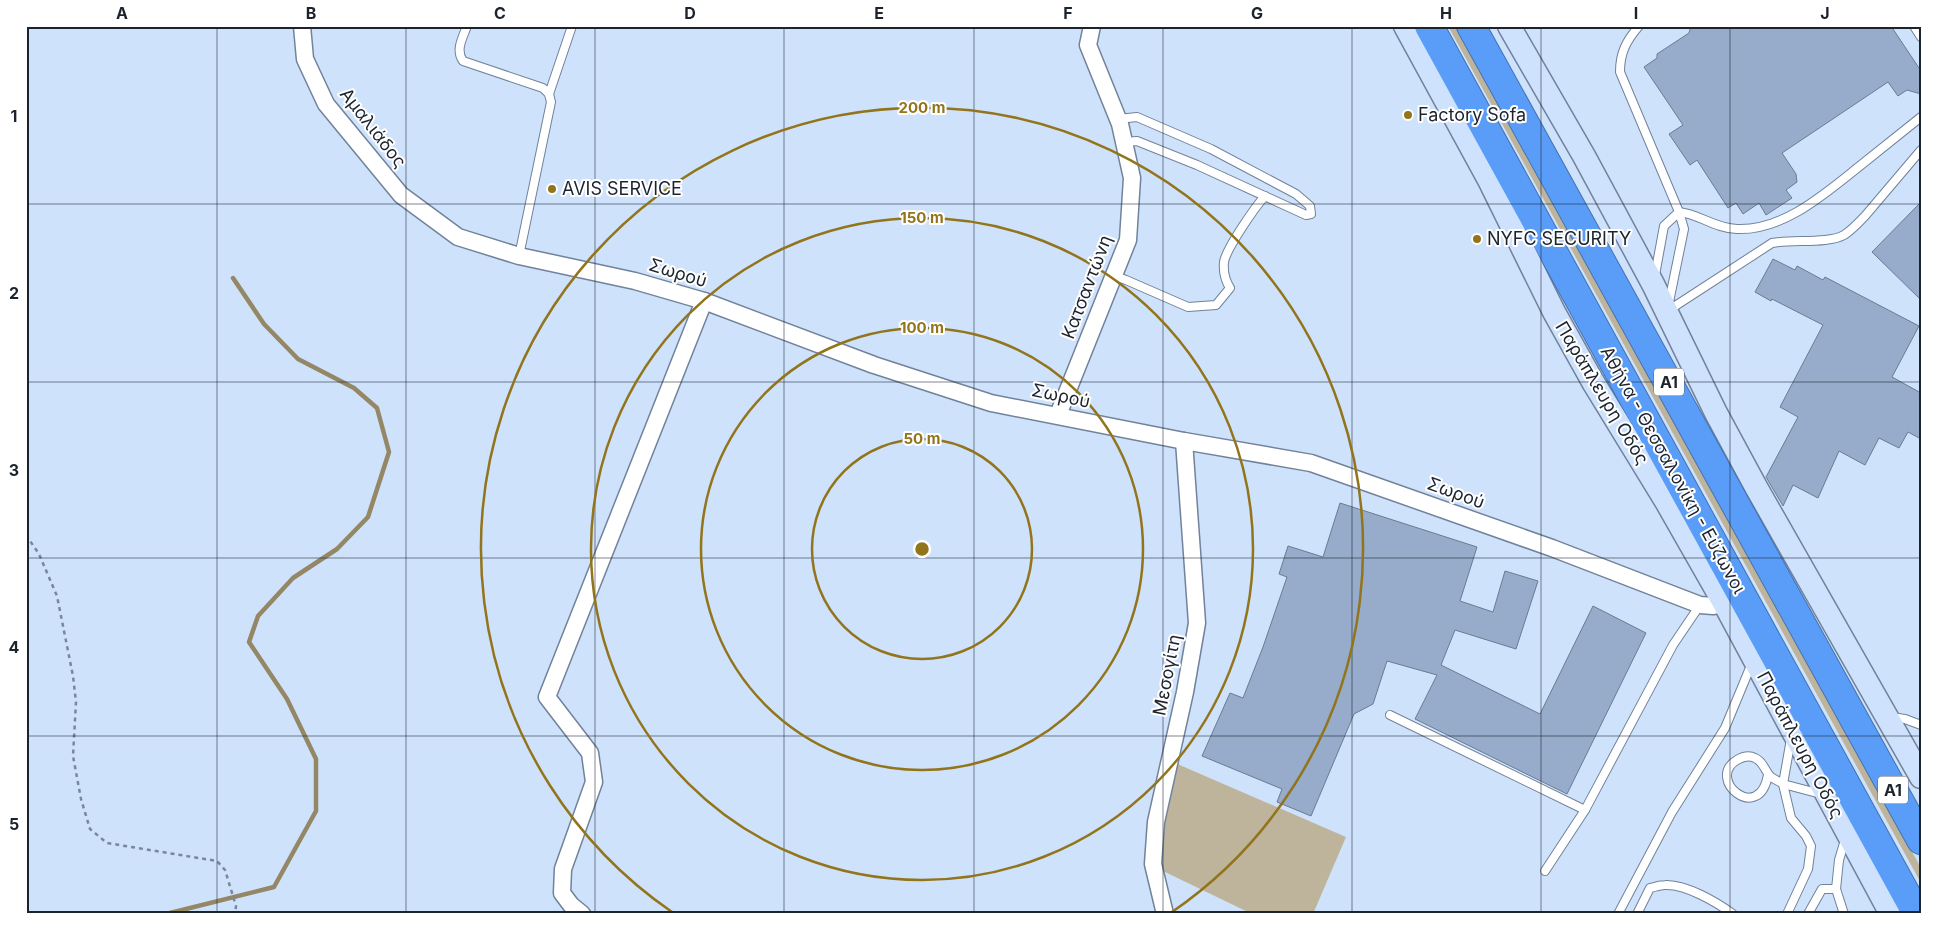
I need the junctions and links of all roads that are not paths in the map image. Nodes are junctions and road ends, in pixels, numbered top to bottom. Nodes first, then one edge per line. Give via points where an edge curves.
1 (302, 26) edge
2 (467, 26) edge
3 (572, 26) edge
4 (1092, 26) edge
5 (1405, 26) edge
6 (1428, 26) edge
7 (1471, 26) edge
8 (1509, 26) edge
9 (1639, 26) edge
10 (1914, 26) edge
11 (1921, 37) edge
12 (549, 94) junction
13 (1921, 117) edge
14 (1118, 119) junction
15 (1124, 142) junction
16 (1921, 150) edge
17 (401, 195) joint
18 (1265, 196) junction
19 (1679, 212) junction
20 (519, 256) junction
21 (1112, 275) junction
22 (1653, 284) junction
23 (704, 301) junction
24 (1667, 312) junction
25 (1058, 415) junction
26 (1184, 441) junction
27 (1724, 604) junction
28 (1700, 605) junction
29 (1754, 659) junction
30 (1390, 715) dead end
31 (1887, 717) junction
32 (1921, 725) edge
33 (1793, 731) junction
34 (1768, 774) junction
35 (1921, 777) edge
36 (1783, 784) junction
37 (1826, 795) junction
38 (1585, 810) junction
39 (1848, 833) junction
40 (1921, 840) edge
41 (1546, 871) dead end
42 (1836, 889) junction
43 (582, 914) edge
44 (1165, 914) edge
45 (1618, 914) edge
46 (1637, 914) edge
47 (1733, 914) edge
48 (1787, 914) edge
49 (1808, 914) edge
50 (1844, 914) edge
51 (1891, 914) edge
52 (1917, 914) edge

1 - 17 street, Αμαλιάδος via 305,59 326,104
2 - 12 lane via 459,50 463,61 543,88
3 - 12 lane
4 - 14 street, Κατσαντώνη via 1088,45
5 - 27 street, Παράπλευρη Οδός via 1490,180 1588,374
6 - 52 highway, Αθήνα - Θεσσαλονίκη - Εύζωνοι / Α1
7 - 40 highway, Α1
8 - 22 street
9 - 19 lane via 1623,50 1620,72
10 - 11 lane
12 - 20 lane via 549,116
13 - 19 lane via 1812,204 1774,222 1752,228 1729,228
14 - 15 street, Κατσαντώνη
14 - 18 lane via 1137,117 1211,149 1296,194 1310,206 1311,214 1306,215
15 - 18 lane via 1137,141
15 - 21 street, Κατσαντώνη via 1132,178 1128,240
16 - 24 lane via 1856,226 1842,236 1772,243
17 - 20 street, Σωρού via 458,237
18 - 21 lane via 1252,211 1224,260 1225,280 1230,288 1216,305 1188,307
19 - 22 lane via 1664,226
19 - 24 lane via 1684,228
20 - 23 street, Σωρού via 635,281
21 - 25 street, Κατσαντώνη
22 - 24 street
23 - 25 street, Σωρού via 874,365 991,403
23 - 43 street via 547,697 590,753 594,782 563,869 562,893
24 - 31 street via 1751,478
25 - 26 street, Σωρού
26 - 28 street, Σωρού via 1311,463 1552,548
26 - 44 street, Μεσογίτη via 1197,623 1156,822 1153,864
27 - 28 street, Σωρού
27 - 29 street, Παράπλευρη Οδός
28 - 38 lane via 1673,645
29 - 33 street, Παράπλευρη Οδός
29 - 45 lane via 1725,728 1672,812
30 - 38 lane
31 - 32 lane
31 - 35 street
33 - 36 lane
33 - 37 street, Παράπλευρη Οδός
34 - 34 lane via 1764,764 1754,757 1742,757 1732,763 1727,774 1729,785 1736,794 1747,798 1758,795 1766,786
34 - 36 lane
36 - 37 lane
36 - 48 lane via 1791,818 1812,846 1808,869
37 - 39 street, Παράπλευρη Οδός
38 - 41 lane
39 - 42 lane via 1839,860
39 - 51 street, Παράπλευρη Οδός
42 - 49 lane via 1822,889
42 - 50 lane
46 - 47 lane via 1650,888 1665,884 1716,902

